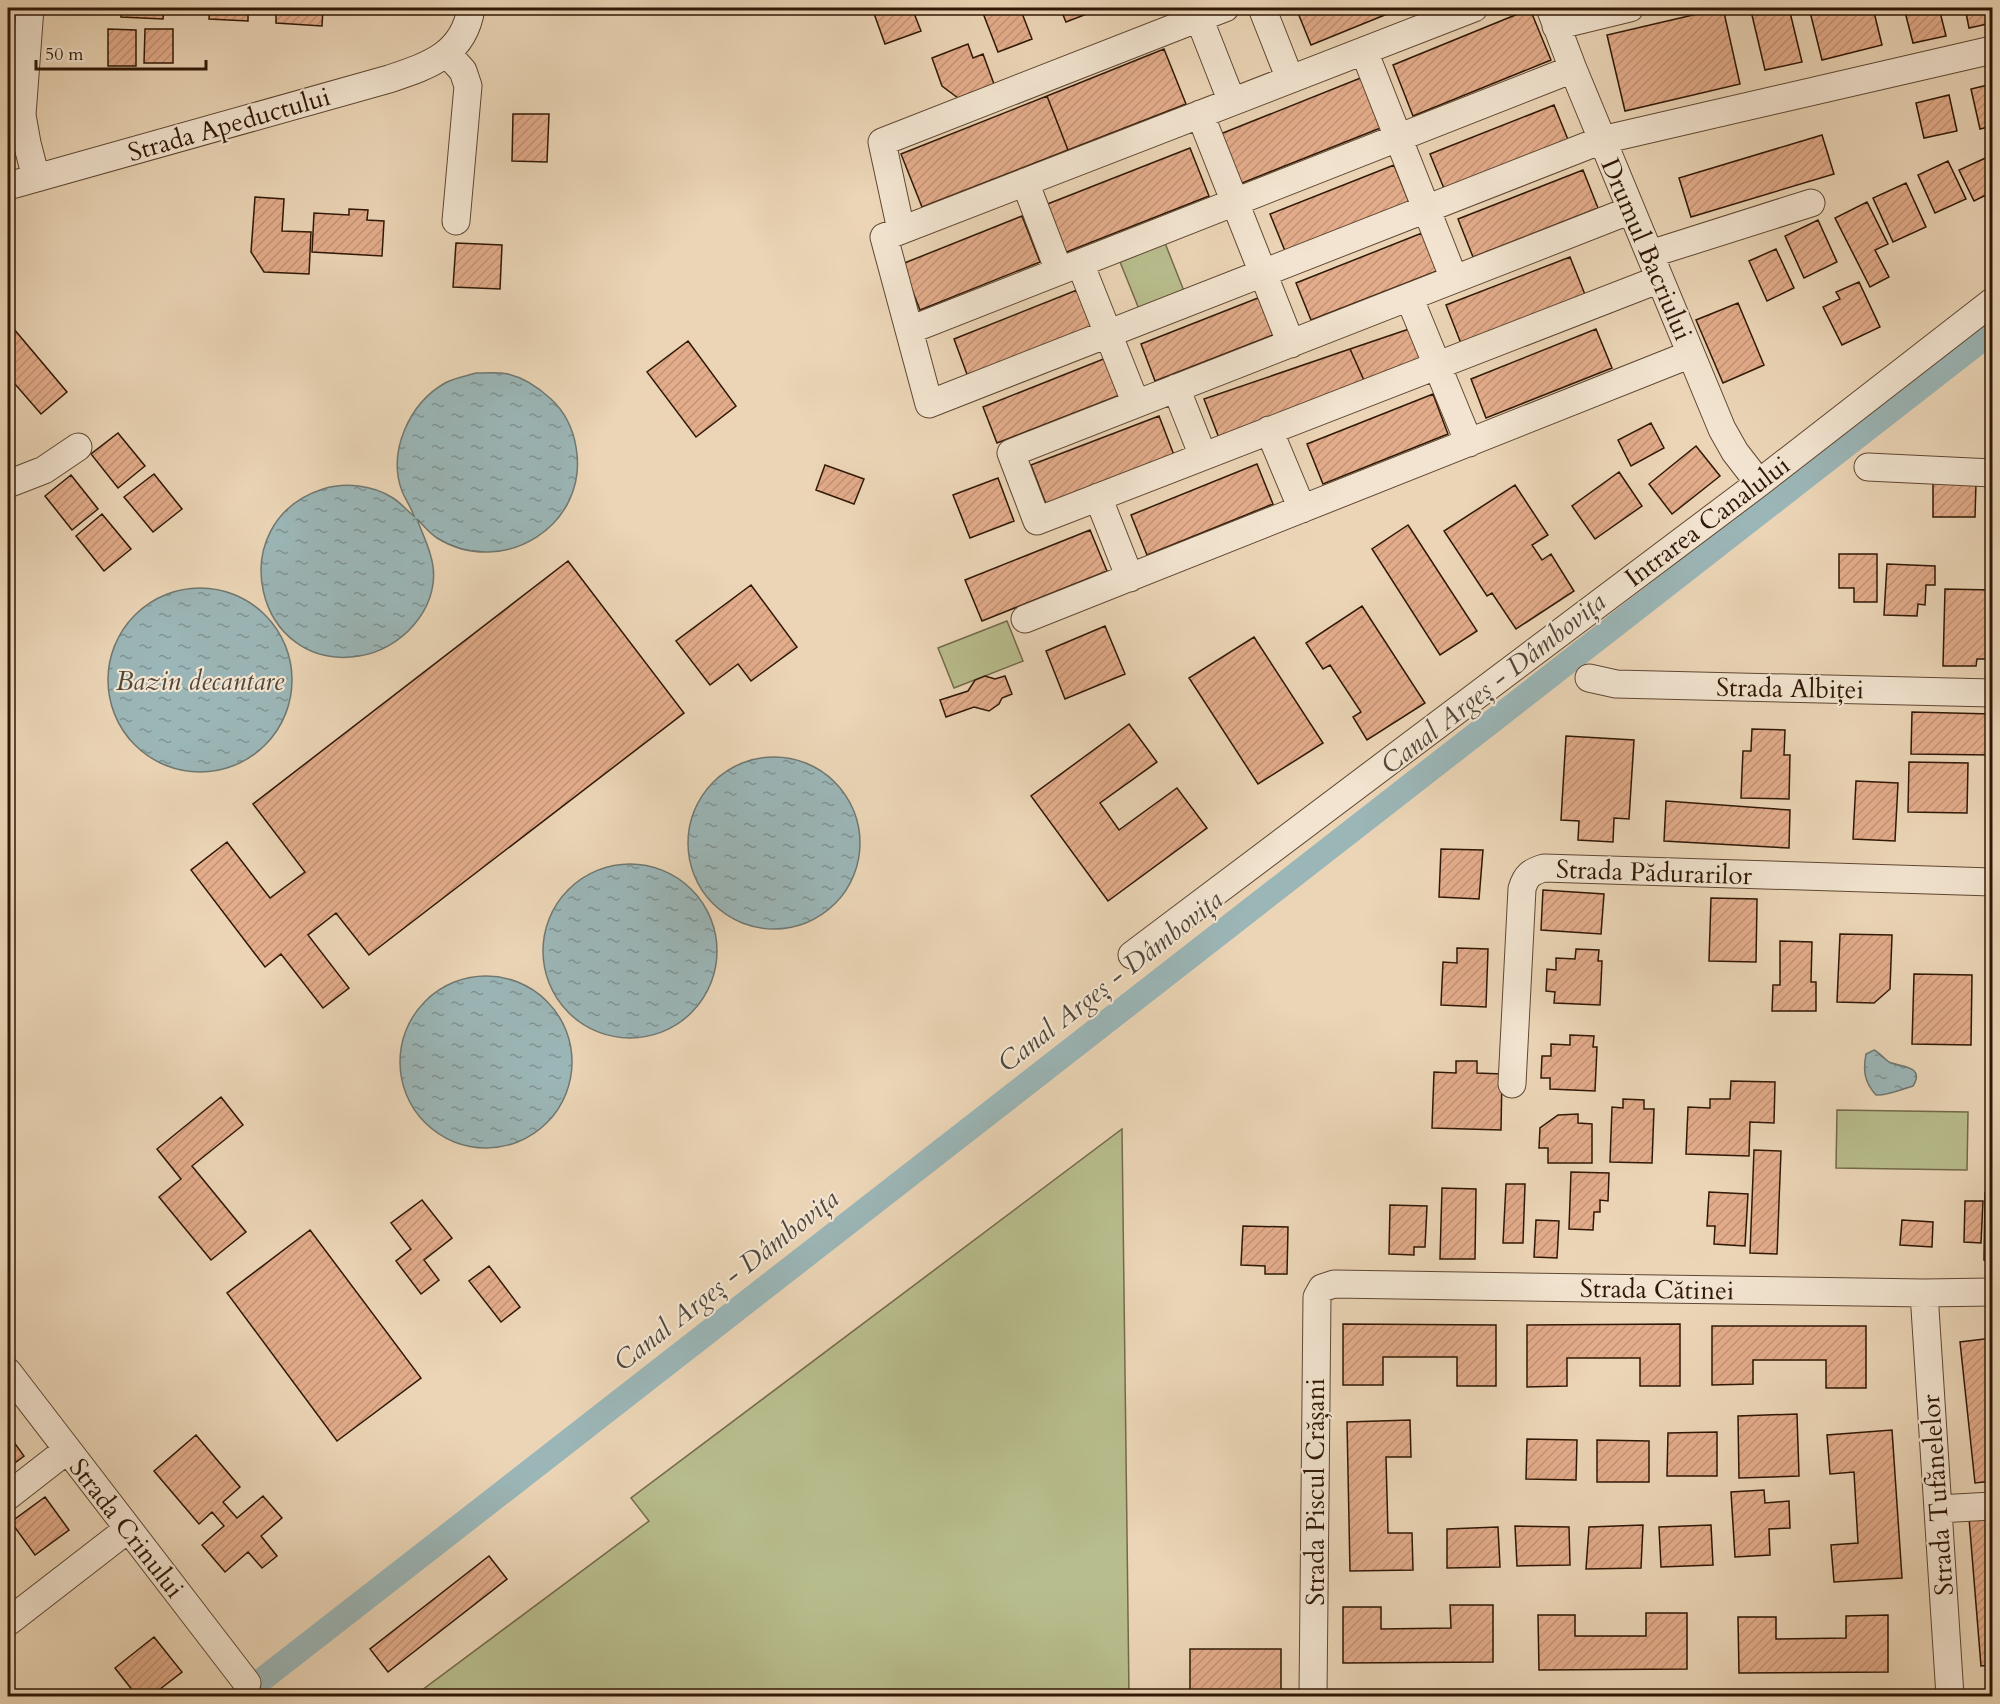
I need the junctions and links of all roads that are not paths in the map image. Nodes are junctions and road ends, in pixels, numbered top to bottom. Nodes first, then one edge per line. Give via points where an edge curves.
1 (30, 8) edge
2 (471, 8) edge
3 (1225, 8) edge
4 (1262, 8) edge
5 (1474, 8) edge
6 (1630, 8) edge
7 (1553, 17) edge
8 (1199, 18) junction
9 (1992, 50) edge
10 (1364, 51) junction
11 (447, 53) junction
12 (1573, 69) junction
13 (1290, 79) junction
14 (1232, 102) junction
15 (1200, 114) junction
16 (1398, 138) junction
17 (1602, 140) junction
18 (36, 178) junction
19 (1025, 182) junction
20 (8, 186) edge
21 (1235, 202) junction
22 (1811, 204) dead end
23 (1427, 209) junction
24 (1631, 210) junction
25 (456, 221) dead end
26 (901, 230) junction
27 (1655, 266) junction
28 (1070, 267) junction
29 (1263, 273) junction
30 (1454, 279) junction
31 (1410, 297) junction
32 (1992, 302) edge
33 (910, 330) junction
34 (1108, 334) junction
35 (1291, 344) junction
36 (1691, 354) junction
37 (1437, 366) junction
38 (1176, 388) junction
39 (1136, 404) junction
40 (1269, 430) junction
41 (1468, 443) junction
42 (78, 447) dead end
43 (1203, 456) junction
44 (1868, 467) dead end
45 (1992, 473) edge
46 (1759, 483) junction
47 (8, 484) edge
48 (1098, 497) junction
49 (1302, 509) junction
50 (1130, 578) junction
51 (1025, 619) dead end
52 (1589, 678) dead end
53 (1992, 693) edge
54 (1992, 882) edge
55 (1132, 955) dead end
56 (1512, 1084) dead end
57 (1322, 1288) joint
58 (1992, 1292) edge
59 (1924, 1293) junction
60 (8, 1372) edge
61 (67, 1450) junction
62 (8, 1496) edge
63 (1992, 1506) edge
64 (1938, 1509) junction
65 (128, 1529) junction
66 (8, 1622) edge
67 (247, 1683) dead end
68 (1313, 1696) edge
69 (1950, 1696) edge

1 - 18 street via 22,116
2 - 11 street via 458,42
3 - 8 street
4 - 13 street
5 - 10 street
6 - 7 street
7 - 12 street, Drumul Bacriului
8 - 14 street
8 - 26 street via 882,142
9 - 17 street
10 - 13 street
10 - 16 street
11 - 18 street, Strada Apeductului via 422,68 389,79
11 - 25 street via 464,71 468,87
12 - 16 street
12 - 17 street, Drumul Bacriului
13 - 14 street
14 - 15 street
15 - 19 street
15 - 21 street
16 - 21 street
16 - 23 street
17 - 23 street
17 - 24 street, Drumul Bacriului
18 - 20 street, Strada Apeductului
19 - 26 street
19 - 28 street
21 - 28 street
21 - 29 street
22 - 27 street
23 - 29 street
23 - 30 street
24 - 27 street, Drumul Bacriului
24 - 30 street
26 - 33 street via 885,237
27 - 36 street, Drumul Bacriului
27 - 37 street
28 - 33 street
28 - 34 street
29 - 34 street
29 - 35 street
30 - 31 street
31 - 35 street
31 - 37 street
32 - 46 street, Intrarea Canalului
33 - 34 street via 929,404
34 - 39 street
35 - 38 street
36 - 41 street
36 - 46 street, Drumul Bacriului via 1728,440
37 - 40 street
37 - 41 street
38 - 39 street
38 - 43 street
39 - 48 street via 1011,453 1037,521
40 - 43 street
40 - 49 street
41 - 49 street
42 - 47 street via 44,470
43 - 48 street
44 - 45 street
46 - 55 street, Intrarea Canalului
48 - 50 street
49 - 50 street
50 - 51 street
52 - 53 street, Strada Albiței via 1617,684
54 - 56 street, Strada Pădurarilor via 1544,868 1532,871 1522,889
57 - 59 street, Strada Cătinei via 1334,1284
57 - 68 street, Strada Piscul Crășani via 1317,1297
58 - 59 street, Strada Cătinei
59 - 64 street, Strada Tufănelelor
60 - 61 street, Strada Crinului
61 - 62 street
61 - 65 street, Strada Crinului
63 - 64 street
64 - 69 street, Strada Tufănelelor
65 - 66 street
65 - 67 street, Strada Crinului

